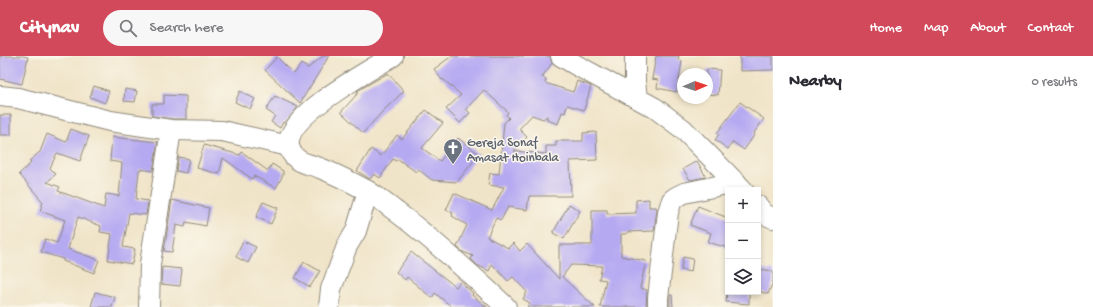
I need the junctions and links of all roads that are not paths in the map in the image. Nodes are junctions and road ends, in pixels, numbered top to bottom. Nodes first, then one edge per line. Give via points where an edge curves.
1 (393, 56) edge
2 (562, 56) edge
3 (635, 56) edge
4 (0, 96) edge
5 (637, 98) junction
6 (170, 130) junction
7 (289, 146) junction
8 (740, 186) edge
9 (368, 191) junction
10 (761, 210) edge
11 (773, 218) edge
12 (148, 307) edge
13 (329, 307) edge
14 (506, 307) edge
15 (658, 307) edge

1 - 7 street via 318,104 291,132
2 - 5 street
3 - 5 street
4 - 6 street via 18,98 110,122
5 - 8 street via 683,129
6 - 7 street via 222,131
6 - 12 street via 150,264
7 - 9 street via 299,160
8 - 15 street via 684,193 672,200 665,234
9 - 13 street via 356,231 347,246 331,289
9 - 14 street via 424,233
10 - 11 street

